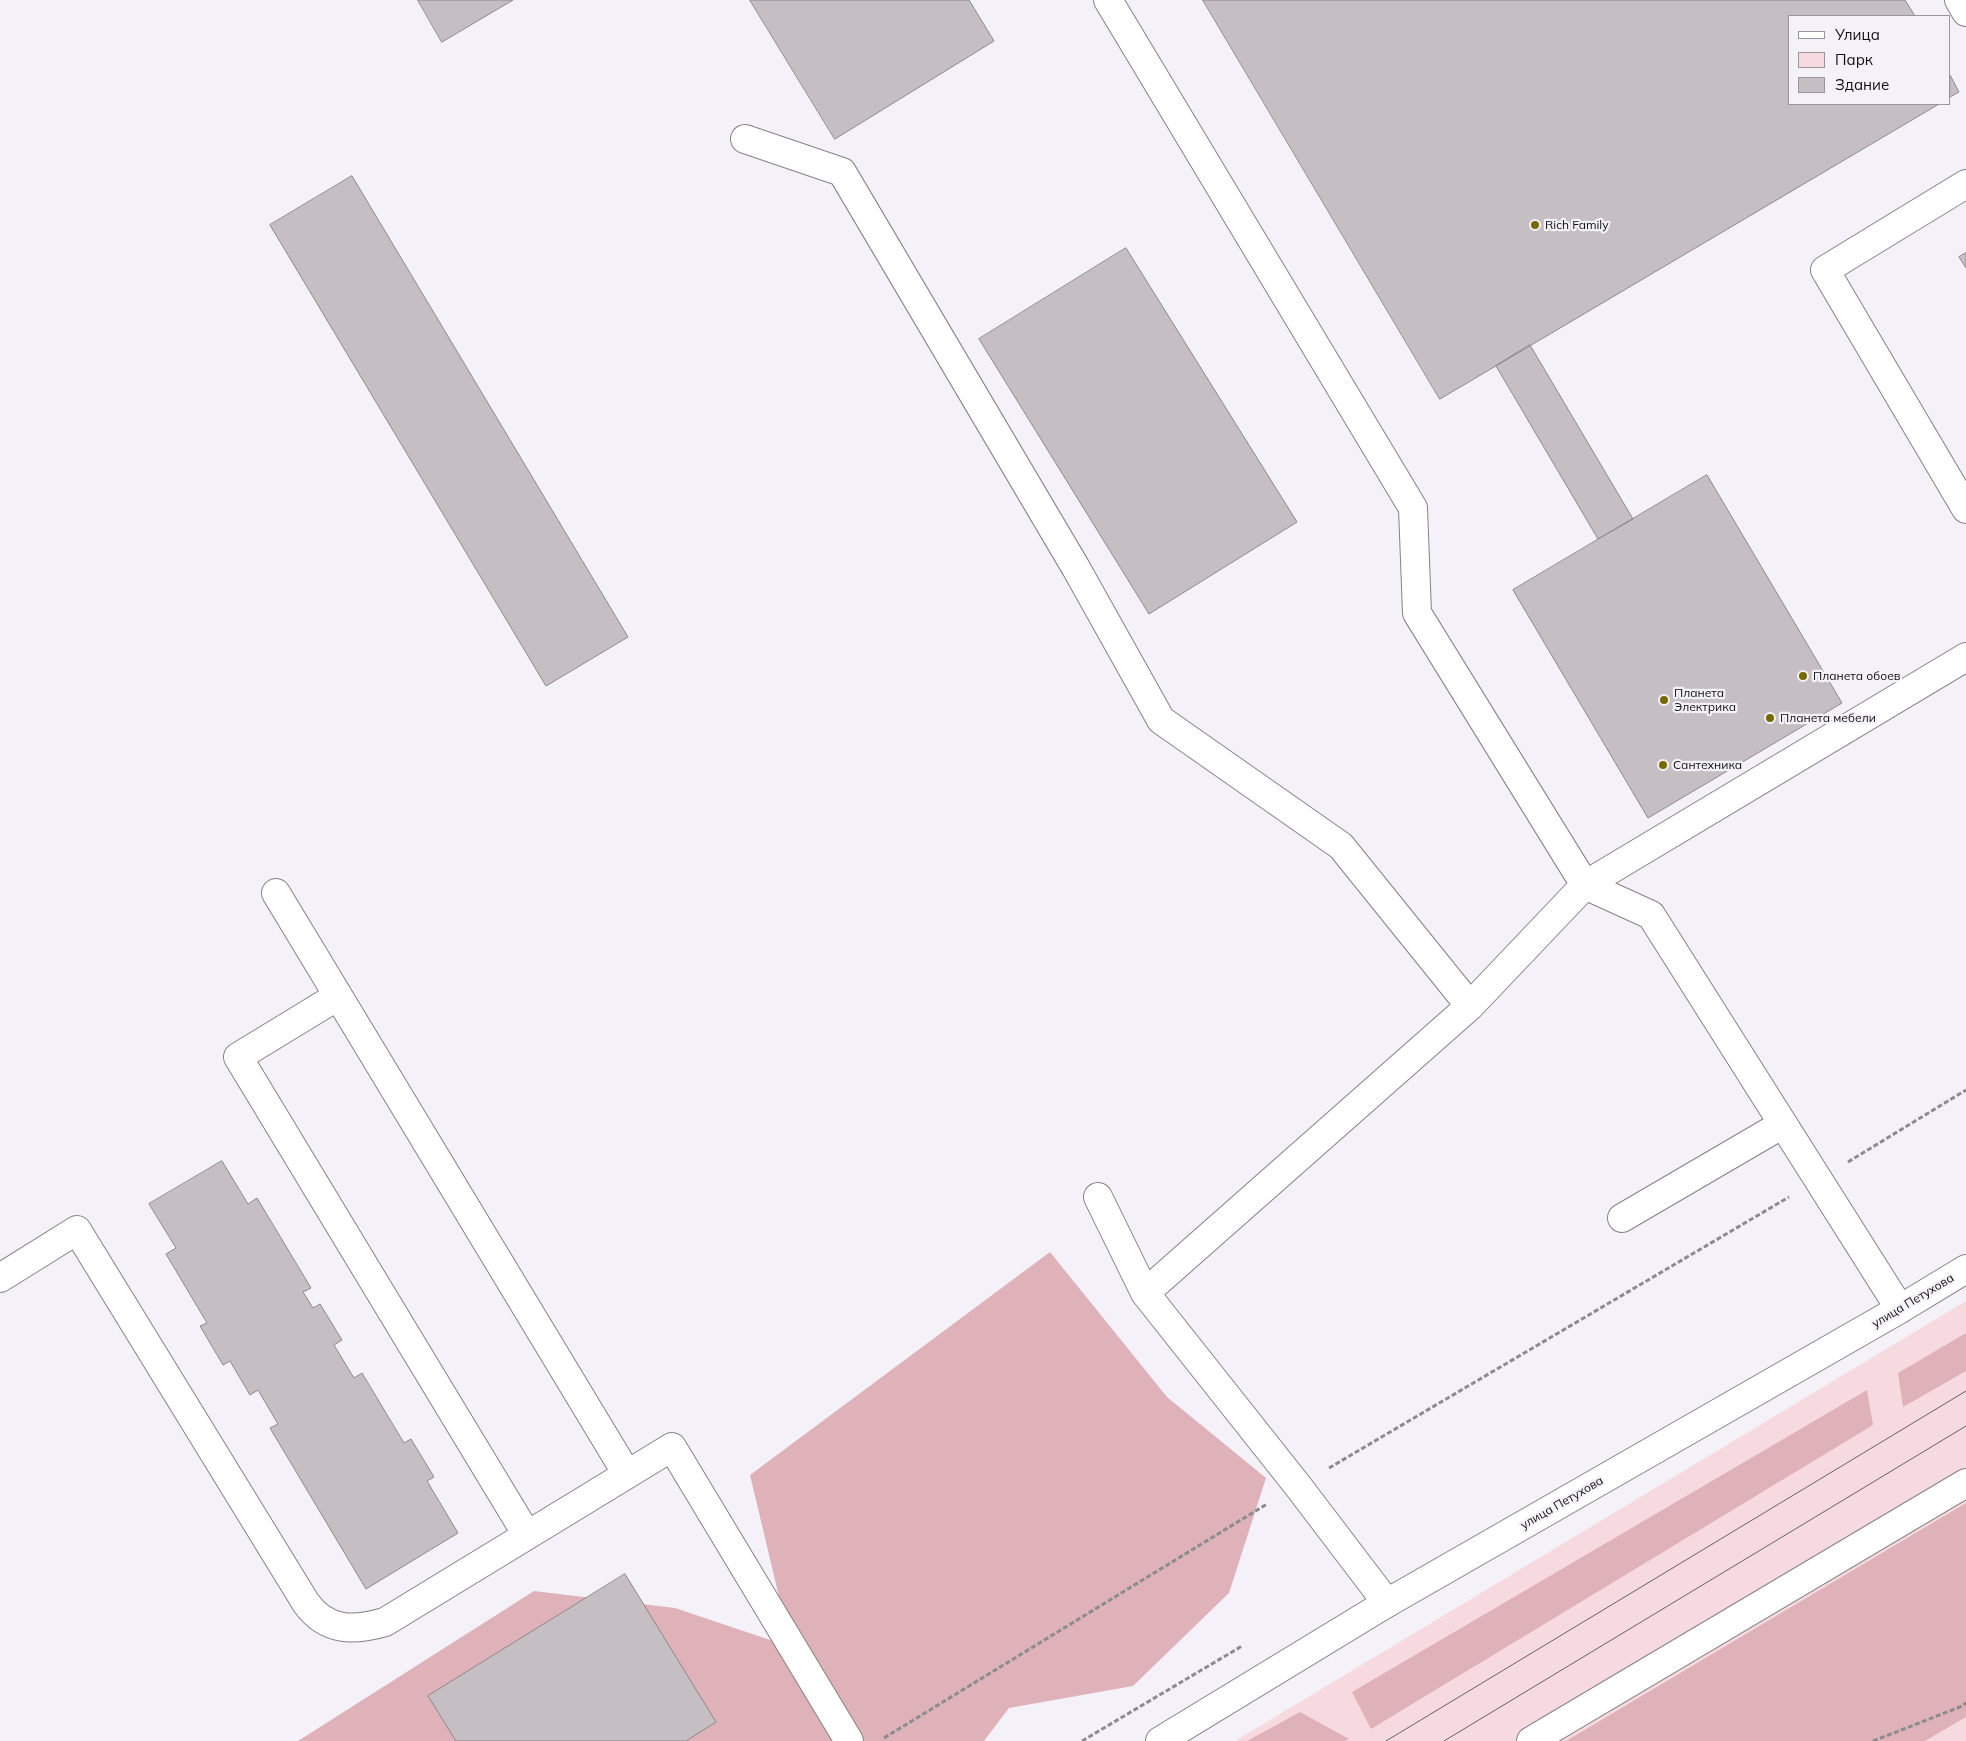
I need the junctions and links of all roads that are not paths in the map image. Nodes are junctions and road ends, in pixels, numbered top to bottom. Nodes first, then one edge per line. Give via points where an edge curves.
1 (1108, 0) edge
2 (1959, 0) edge
3 (1966, 12) edge
4 (745, 139) dead end
5 (1966, 184) edge
6 (1966, 509) edge
7 (1966, 657) edge
8 (1585, 885) junction
9 (276, 893) dead end
10 (338, 996) junction
11 (1470, 1006) junction
12 (1782, 1124) junction
13 (1098, 1197) dead end
14 (1622, 1218) dead end
15 (1966, 1269) edge
16 (0, 1278) edge
17 (1145, 1294) junction
18 (1900, 1309) junction
19 (627, 1474) junction
20 (1966, 1483) edge
21 (527, 1535) junction
22 (1387, 1603) junction
23 (849, 1741) edge
24 (1160, 1741) edge
25 (1531, 1741) edge

1 - 8 main road via 1413,508 1417,613
2 - 3 main road
4 - 11 main road via 842,172 1076,568 1161,720 1341,846
5 - 6 main road via 1825,270
7 - 8 main road
8 - 11 main road
8 - 12 main road via 1651,915
9 - 10 main road
10 - 19 main road
10 - 21 main road via 238,1057
11 - 17 main road
12 - 14 main road
12 - 18 main road
13 - 17 main road
15 - 18 main road, улица Петухова
16 - 21 main road via 77,1230 306,1603 312,1612 330,1624 364,1628 385,1622
17 - 22 main road
18 - 22 main road, улица Петухова
19 - 21 main road
19 - 23 main road via 672,1447
20 - 25 main road
22 - 24 main road, улица Петухова

